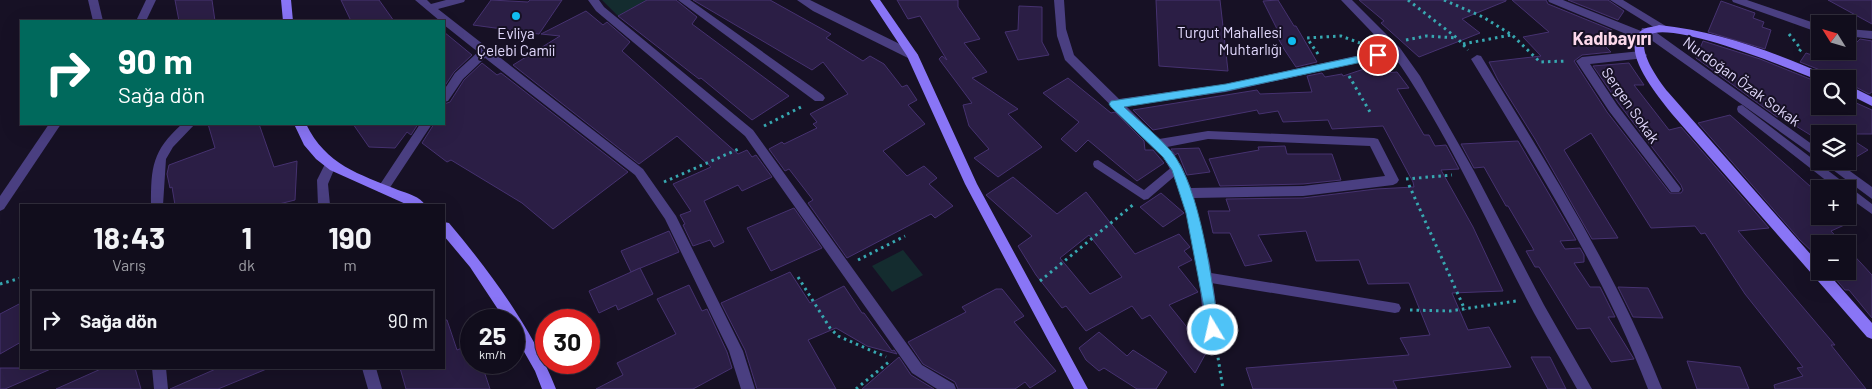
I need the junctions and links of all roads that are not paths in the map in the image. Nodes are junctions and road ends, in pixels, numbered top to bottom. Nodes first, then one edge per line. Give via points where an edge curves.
1 (93, 0) edge
2 (151, 0) edge
3 (286, 0) edge
4 (460, 0) edge
5 (593, 0) edge
6 (682, 0) edge
7 (802, 0) edge
8 (875, 0) edge
9 (1059, 0) edge
10 (1346, 0) edge
11 (1553, 0) edge
12 (1615, 0) edge
13 (1737, 0) edge
14 (426, 4) edge
15 (98, 20) edge
16 (141, 20) edge
17 (288, 20) edge
18 (1811, 26) edge
19 (1664, 28) junction
20 (1644, 34) junction
21 (1856, 34) edge
22 (1872, 36) edge
23 (1392, 47) junction
24 (485, 52) junction
25 (912, 55) junction
26 (1641, 55) junction
27 (1477, 59) road end
28 (1811, 73) edge
29 (1856, 94) edge
30 (445, 97) edge
31 (819, 98) road end
32 (1872, 102) edge
33 (1115, 104) junction
34 (1742, 109) dead end
35 (53, 125) edge
36 (188, 125) edge
37 (300, 125) edge
38 (425, 125) edge
39 (1156, 144) junction
40 (1811, 150) edge
41 (1098, 164) dead end
42 (330, 165) junction
43 (1177, 169) junction
44 (1836, 170) edge
45 (1833, 180) edge
46 (1845, 180) edge
47 (1856, 188) edge
48 (383, 189) junction
49 (1675, 189) dead end
50 (1856, 191) edge
51 (1185, 193) junction
52 (1872, 194) edge
53 (158, 204) edge
54 (324, 204) edge
55 (417, 204) edge
56 (0, 206) edge
57 (1872, 208) edge
58 (445, 228) edge
59 (1205, 277) junction
60 (1395, 308) road end
61 (505, 309) edge
62 (1213, 330) road end
63 (1872, 334) edge
64 (525, 341) edge
65 (159, 369) edge
66 (369, 369) edge
67 (161, 389) edge
68 (375, 389) edge
69 (549, 389) edge
70 (748, 389) edge
71 (949, 389) edge
72 (1081, 389) edge
73 (1585, 389) edge
74 (1655, 389) edge

1 - 15 street
2 - 16 street
3 - 17 main road
4 - 14 street
5 - 71 street via 752,137 917,369
6 - 31 street
7 - 25 street
8 - 25 main road
9 - 33 street via 1059,19 1069,57
10 - 23 street
11 - 20 street, Nurdoğan Özak Sokak
12 - 19 street
13 - 18 street
14 - 24 street
19 - 20 main road
19 - 28 main road via 1709,37
20 - 26 main road via 1639,46
20 - 40 street, Nurdoğan Özak Sokak
21 - 22 street
23 - 33 street via 1342,63 1226,88
23 - 73 street via 1416,79 1470,174 1533,298
24 - 30 street via 459,76
24 - 70 street via 625,160 651,188 670,216 736,351
25 - 72 main road via 970,184
26 - 49 street, Sergen Sokak via 1582,61 1613,108
26 - 63 main road via 1650,76 1704,144
27 - 74 street via 1582,231 1638,344
29 - 32 main road
33 - 39 street
34 - 45 lane
35 - 56 street
36 - 53 street via 162,151 157,168
37 - 42 main road via 315,152
38 - 48 street
39 - 43 street via 1173,160
39 - 51 street via 1236,134 1374,142 1393,180 1303,191
41 - 43 lane via 1144,196
42 - 48 main road
42 - 54 street via 323,176
43 - 51 street
44 - 46 street
47 - 52 street
48 - 55 main road
50 - 57 lane
51 - 59 street
58 - 61 main road via 475,262
59 - 60 lane
59 - 62 street
64 - 69 main road via 542,369
65 - 67 street
66 - 68 street

